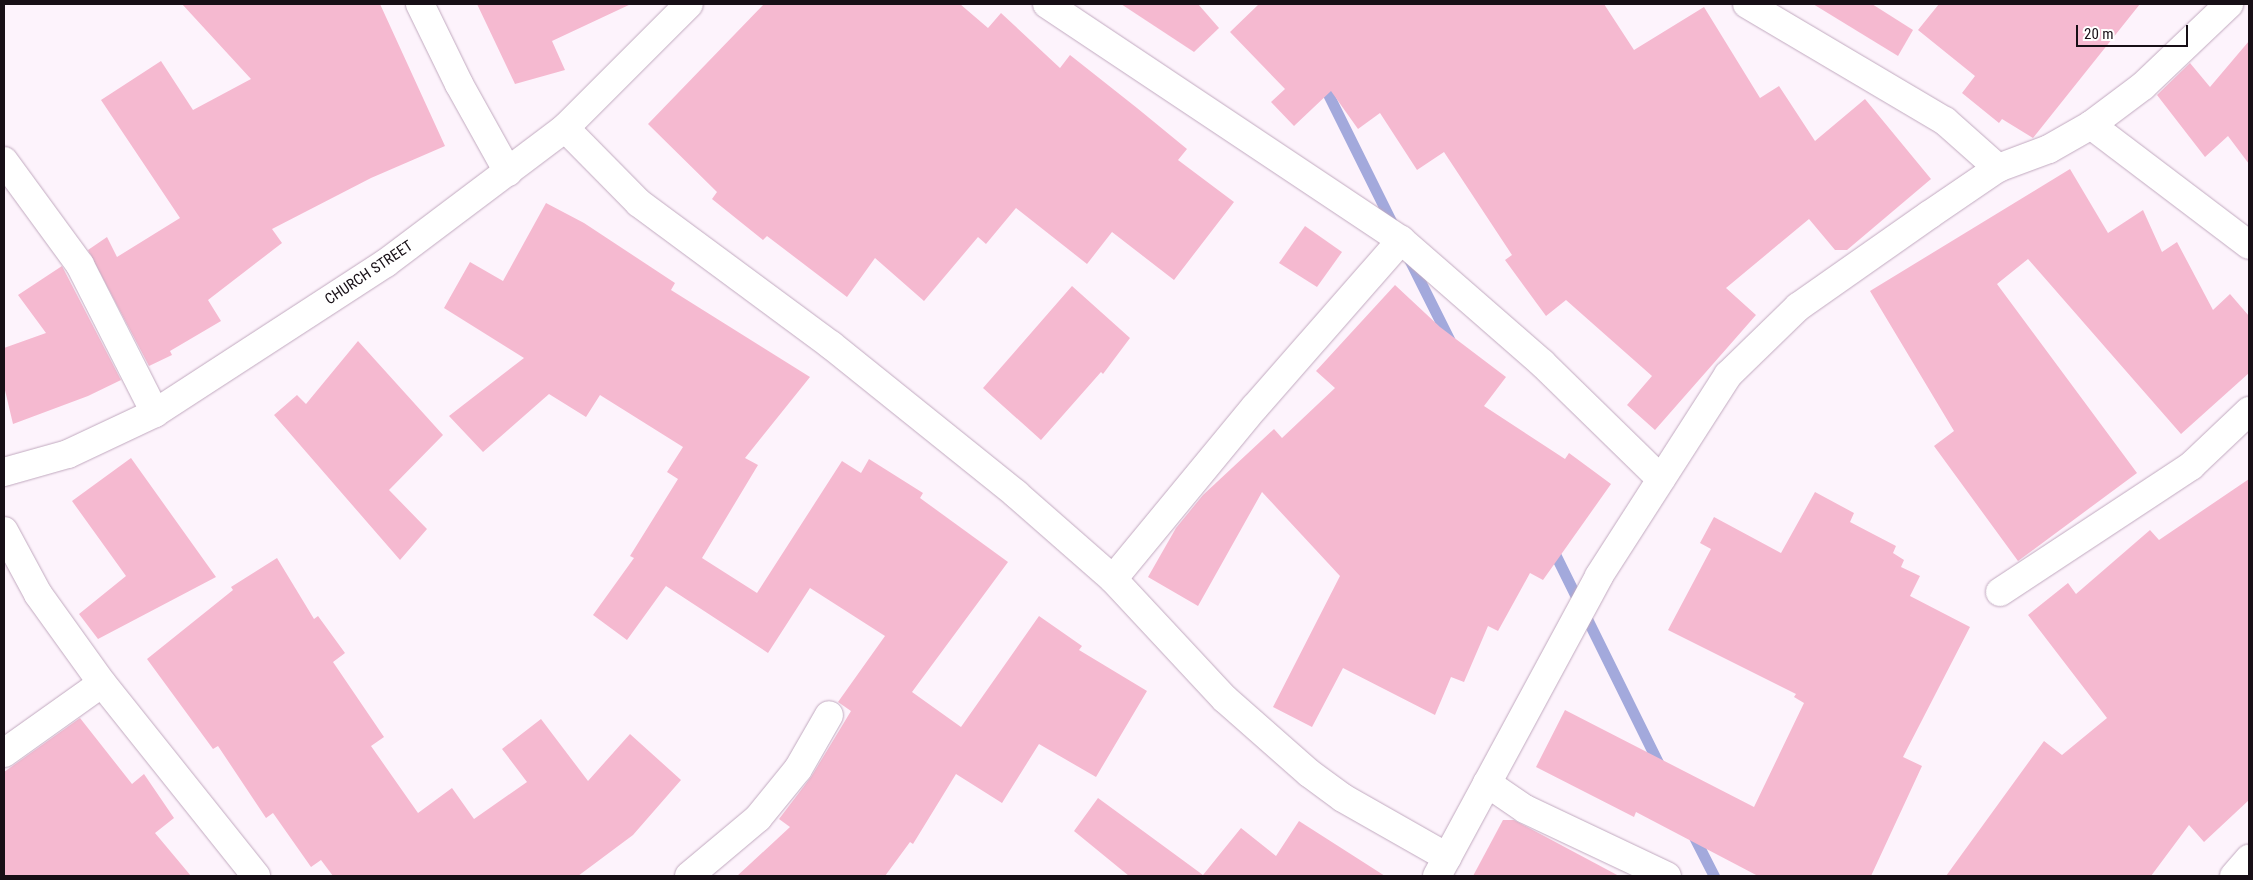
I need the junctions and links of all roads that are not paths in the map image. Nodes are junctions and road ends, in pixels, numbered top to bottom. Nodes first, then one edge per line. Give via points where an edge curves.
1 (420, 4) edge
2 (689, 4) edge
3 (1047, 4) edge
4 (1747, 4) edge
5 (2230, 4) edge
6 (2091, 125) junction
7 (565, 128) junction
8 (4, 161) edge
9 (1998, 168) junction
10 (508, 172) junction
11 (1401, 240) junction
12 (2249, 245) edge
13 (2249, 411) edge
14 (155, 413) junction
15 (4, 472) edge
16 (1661, 479) junction
17 (4, 531) edge
18 (1113, 579) junction
19 (2000, 592) dead end
20 (102, 683) junction
21 (829, 715) dead end
22 (4, 753) edge
23 (1487, 783) junction
24 (2249, 858) edge
25 (1442, 867) edge
26 (256, 876) edge
27 (690, 876) edge
28 (1666, 876) edge
29 (2234, 876) edge

1 - 10 street via 459,84
2 - 7 street, CHURCH STREET
3 - 11 street
4 - 9 street via 1945,121
5 - 6 street via 2143,86
6 - 9 street via 2049,150
6 - 12 street
7 - 10 street, CHURCH STREET
7 - 18 street via 639,203 839,351 1016,494
8 - 14 street via 80,265
9 - 16 street via 1798,307 1728,375
10 - 14 street, CHURCH STREET via 386,263
11 - 16 street via 1542,363
11 - 18 street via 1255,407
13 - 19 street via 2191,466
14 - 15 street, CHURCH STREET via 68,454
16 - 23 street via 1599,576
17 - 20 street via 38,594
18 - 25 street via 1150,623 1224,698 1309,773
20 - 22 street
20 - 26 street
21 - 27 street via 798,769 758,818
23 - 25 street
23 - 28 street via 1526,809
24 - 29 street

